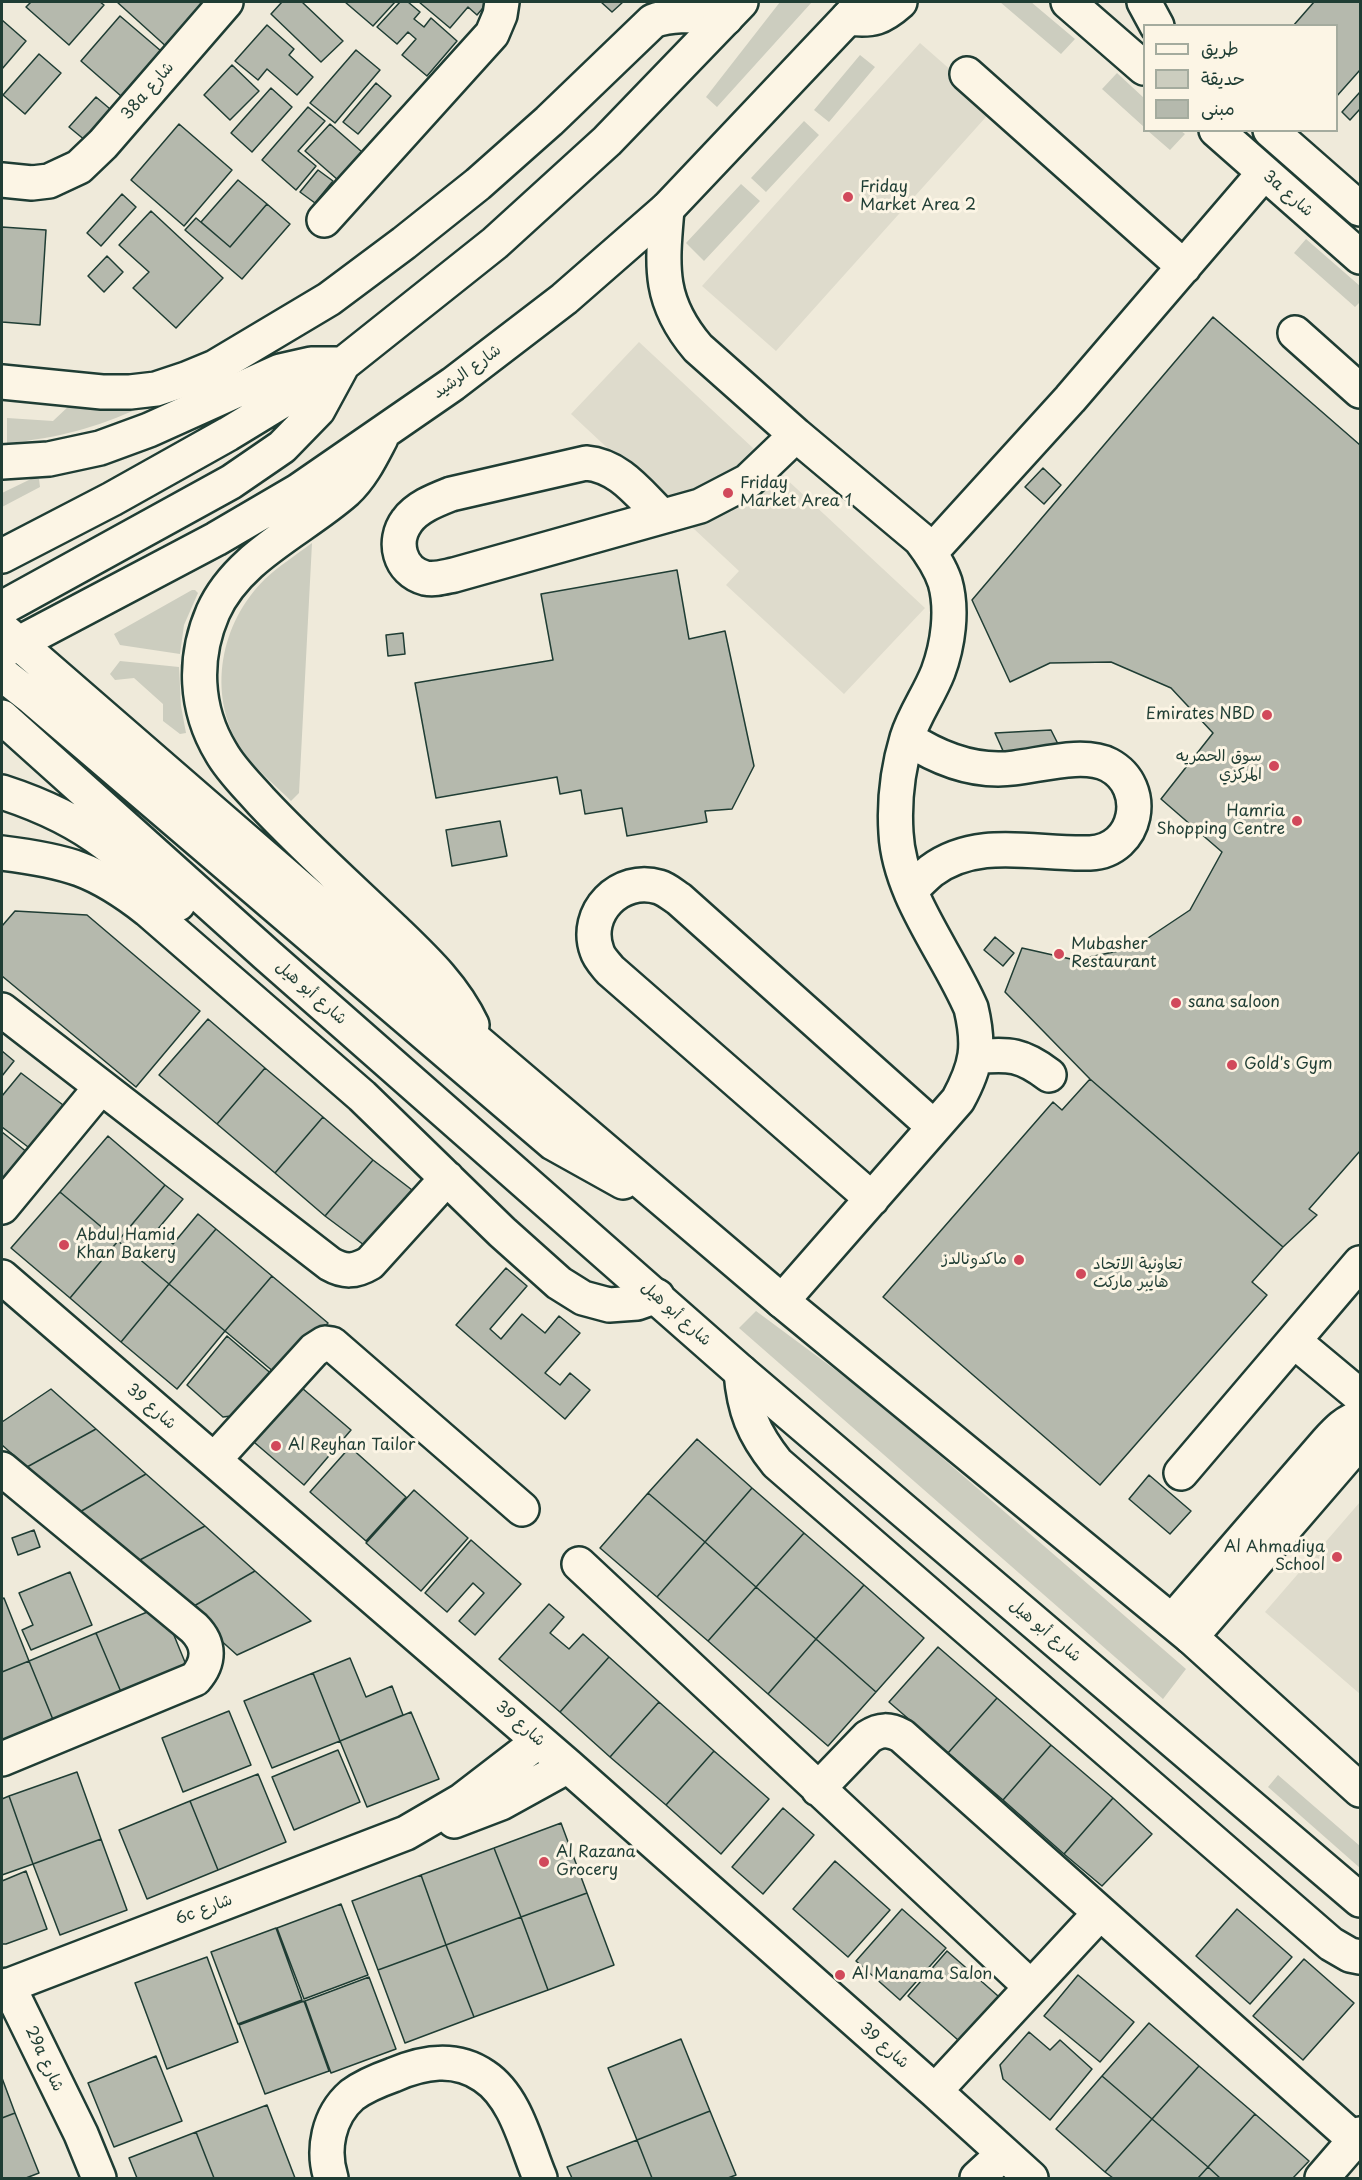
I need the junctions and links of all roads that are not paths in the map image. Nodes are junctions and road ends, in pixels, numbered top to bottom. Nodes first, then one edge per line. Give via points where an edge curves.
1 (226, 2) edge
2 (502, 2) edge
3 (900, 2) edge
4 (1068, 2) edge
5 (1144, 2) edge
6 (734, 8) edge
7 (856, 10) edge
8 (1156, 24) edge
9 (1143, 67) edge
10 (967, 74) dead end
11 (1218, 132) edge
12 (1272, 132) edge
13 (1264, 173) junction
14 (2, 180) edge
15 (667, 209) junction
16 (1360, 209) edge
17 (324, 220) dead end
18 (1360, 257) edge
19 (1184, 267) junction
20 (1296, 333) dead end
21 (343, 364) junction
22 (2, 382) edge
23 (1360, 390) edge
24 (384, 431) junction
25 (796, 435) junction
26 (2, 462) edge
27 (662, 516) junction
28 (930, 553) junction
29 (2, 556) edge
30 (2, 608) edge
31 (7, 642) edge
32 (2, 674) edge
33 (2, 717) edge
34 (907, 738) junction
35 (2, 792) edge
36 (2, 853) edge
37 (911, 890) junction
38 (267, 955) junction
39 (2, 1010) edge
40 (480, 1044) junction
41 (976, 1057) junction
42 (1049, 1075) dead end
43 (101, 1087) junction
44 (934, 1127) junction
45 (447, 1178) junction
46 (658, 1196) junction
47 (872, 1199) junction
48 (2, 1207) edge
49 (1360, 1263) edge
50 (2, 1277) edge
51 (657, 1296) junction
52 (782, 1301) junction
53 (1294, 1341) junction
54 (741, 1372) junction
55 (1360, 1396) edge
56 (1360, 1418) edge
57 (1360, 1441) edge
58 (214, 1460) junction
59 (2, 1469) edge
60 (1181, 1473) dead end
61 (522, 1509) dead end
62 (579, 1564) dead end
63 (1182, 1629) junction
64 (539, 1741) junction
65 (2, 1758) edge
66 (568, 1766) junction
67 (818, 1789) junction
68 (1360, 1790) edge
69 (406, 1833) junction
70 (1360, 1900) edge
71 (1100, 1913) junction
72 (1360, 1957) edge
73 (14, 1983) edge
74 (1031, 1987) junction
75 (935, 2091) junction
76 (1358, 2137) edge
77 (1003, 2154) junction
78 (99, 2178) edge
79 (331, 2178) edge
80 (540, 2178) edge
81 (977, 2178) edge
82 (1031, 2178) edge
83 (1322, 2178) edge

1 - 14 main road, 38a شارع via 79,167 49,181
2 - 17 main road via 492,34
3 - 7 main road via 872,19
4 - 9 main road
5 - 8 main road
6 - 21 main road via 607,141 495,243
6 - 22 main road via 653,21 549,121 404,243 329,299 215,367 156,388 130,392
7 - 15 main road, شارع الرشيد
10 - 19 main road
11 - 13 main road, 3a شارع
12 - 16 main road
13 - 18 main road, 3a شارع
13 - 19 main road
15 - 24 main road, شارع الرشيد via 564,299
15 - 25 main road via 665,287 684,332
19 - 28 main road
20 - 23 main road
21 - 26 main road via 311,364 280,371 100,448 49,459
21 - 29 main road via 228,434
21 - 30 main road via 318,410 282,447 221,488
24 - 31 main road, شارع الرشيد via 298,491 216,539
24 - 40 main road via 360,475 345,491 245,567 228,587 214,611 199,660 203,709 216,742 235,772 286,828 442,977 464,1009
25 - 27 main road via 748,481 700,506
25 - 28 main road via 907,526
27 - 27 main road via 439,578 416,574 400,556 400,533 406,522 437,499 586,463 598,464 620,475
28 - 34 main road via 945,583 949,613 946,643 938,672
31 - 40 main road
32 - 46 main road via 553,1143 621,1181
33 - 38 main road, شارع أبو هيل
34 - 37 main road via 896,802 896,835 901,867
34 - 37 main road via 928,752 969,766 1011,769 1088,760 1108,765 1124,777 1133,795 1134,816 1127,835 1111,848 1092,853 1003,849 971,853 931,871
35 - 38 main road via 70,820 106,844 224,942
36 - 45 main road via 62,862 94,873 122,890 362,1096
37 - 41 main road via 971,1008 977,1032
38 - 51 main road, شارع أبو هيل
39 - 43 main road
40 - 46 main road
41 - 42 main road via 1017,1056
41 - 44 main road via 958,1100
43 - 45 main road via 339,1269 350,1270 370,1263
43 - 48 main road
44 - 47 main road
44 - 47 main road via 679,899 660,887 637,884 616,892 600,908 593,930 597,952 610,970
45 - 51 main road via 559,1283 583,1298 609,1305 637,1304
46 - 52 main road
47 - 52 main road
49 - 53 main road
50 - 58 main road, شارع 39
51 - 54 main road, شارع أبو هيل
52 - 63 main road
53 - 55 main road
53 - 60 main road
54 - 70 main road, شارع أبو هيل
54 - 72 main road via 750,1421 777,1463 1331,1944
56 - 63 main road via 1327,1442
57 - 63 main road
58 - 61 main road via 314,1350 325,1343 332,1344
58 - 64 main road, شارع 39
59 - 65 main road via 194,1628 202,1636 207,1659 195,1679
62 - 67 main road
63 - 68 main road
64 - 66 main road, شارع 39
64 - 69 main road, 6c شارع via 461,1801
66 - 69 main road, 6c شارع via 501,1803
66 - 75 main road, شارع 39
67 - 71 main road via 868,1737 875,1732 893,1731
67 - 74 main road
69 - 73 main road, 6c شارع
71 - 74 main road
71 - 76 main road
73 - 78 main road, 29a شارع
74 - 75 main road
75 - 77 main road, شارع 39
76 - 83 main road
77 - 81 main road
77 - 82 main road, شارع 39
79 - 80 main road via 328,2138 336,2115 352,2095 411,2067 436,2062 461,2065 484,2076 502,2093

